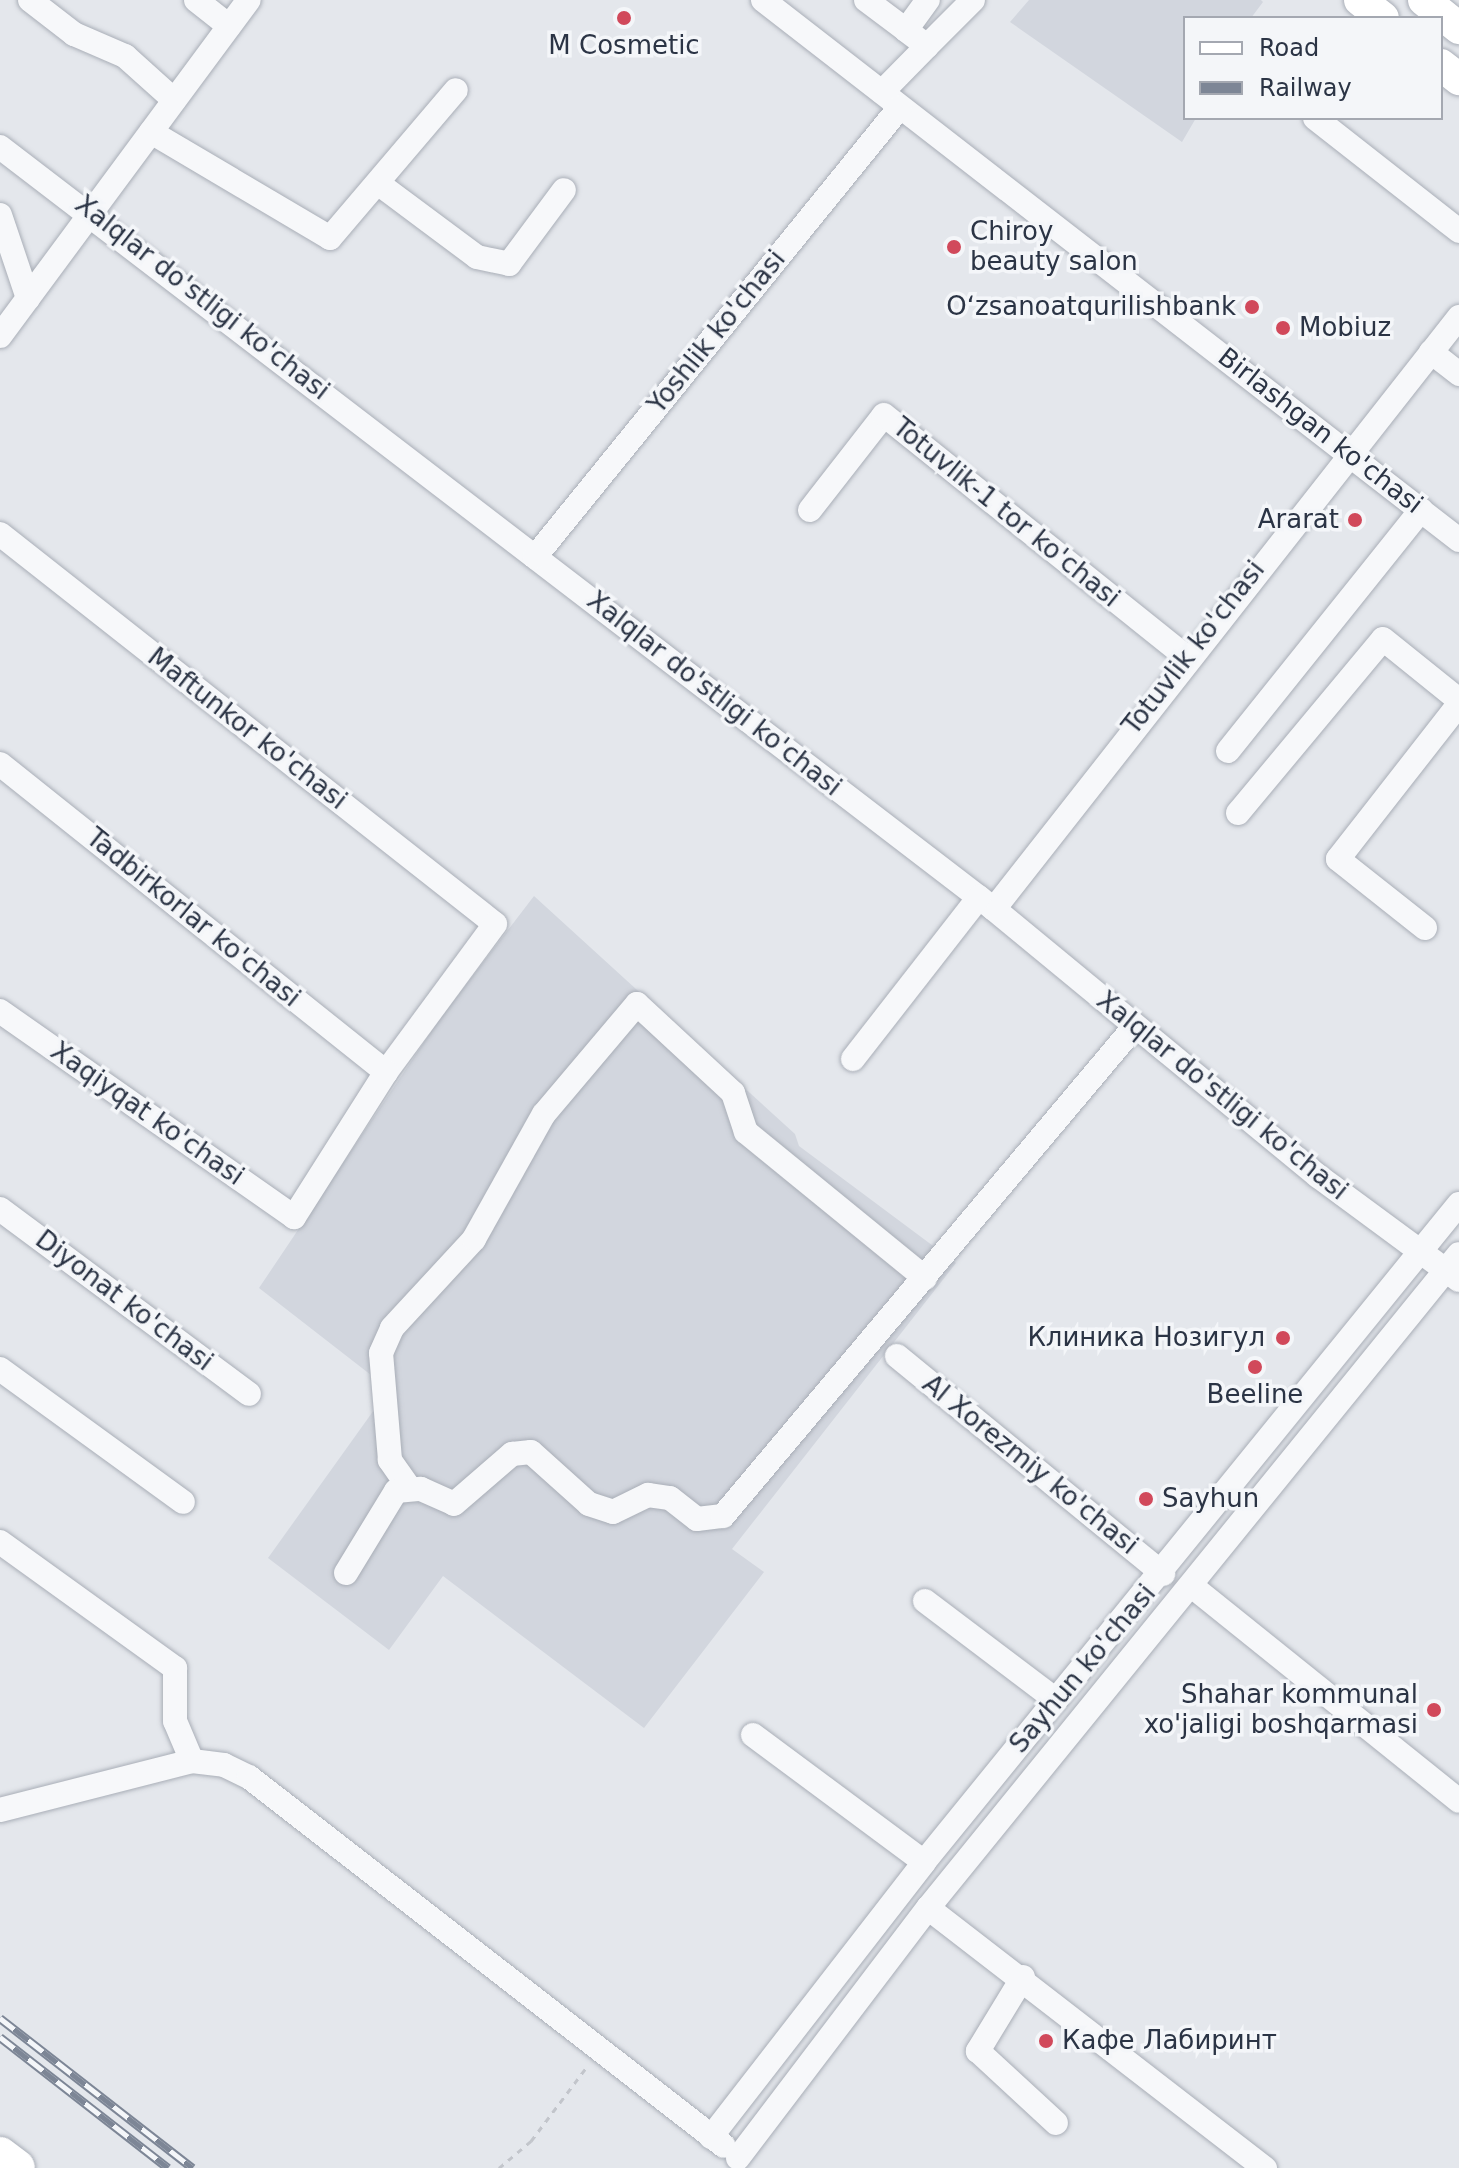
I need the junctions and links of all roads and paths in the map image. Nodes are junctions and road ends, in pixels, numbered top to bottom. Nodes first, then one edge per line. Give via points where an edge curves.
1 (30, 0) edge
2 (196, 0) edge
3 (249, 0) edge
4 (763, 0) edge
5 (866, 0) edge
6 (928, 0) edge
7 (973, 0) edge
8 (1360, 0) edge
9 (1424, 0) edge
10 (1380, 16) edge
11 (229, 26) junction
12 (1459, 28) edge
13 (906, 30) junction
14 (927, 46) junction
15 (1443, 67) edge
16 (1459, 79) edge
17 (456, 90) dead end
18 (174, 100) junction
19 (891, 100) junction
20 (1318, 120) edge
21 (151, 132) junction
22 (0, 147) edge
23 (379, 184) junction
24 (564, 190) dead end
25 (92, 211) junction
26 (0, 215) edge
27 (1459, 231) edge
28 (28, 298) junction
29 (1459, 317) edge
30 (0, 336) edge
31 (1431, 352) junction
32 (1459, 374) edge
33 (1348, 451) junction
34 (810, 510) dead end
35 (1421, 510) junction
36 (0, 534) edge
37 (1459, 540) edge
38 (535, 557) junction
39 (1186, 657) junction
40 (1459, 702) edge
41 (1228, 751) dead end
42 (0, 764) edge
43 (1238, 813) dead end
44 (986, 903) junction
45 (1425, 928) dead end
46 (0, 1011) edge
47 (1135, 1026) junction
48 (853, 1059) dead end
49 (386, 1072) junction
50 (1459, 1204) edge
51 (0, 1209) edge
52 (1421, 1251) junction
53 (1455, 1268) edge
54 (925, 1278) junction
55 (897, 1356) dead end
56 (0, 1369) edge
57 (249, 1394) dead end
58 (408, 1486) junction
59 (183, 1502) dead end
60 (0, 1542) edge
61 (346, 1573) dead end
62 (1163, 1574) junction
63 (1193, 1587) junction
64 (925, 1601) dead end
65 (1056, 1700) junction
66 (753, 1735) dead end
67 (192, 1761) junction
68 (1459, 1801) edge
69 (0, 1810) edge
70 (924, 1862) junction
71 (928, 1908) junction
72 (1023, 1977) junction
73 (600, 2050) junction
74 (1056, 2123) dead end
75 (711, 2137) junction
76 (0, 2155) edge
77 (744, 2163) edge
78 (17, 2168) edge
79 (499, 2168) edge
80 (1265, 2168) edge

1 - 18 street via 74,34 125,56
2 - 11 street
3 - 11 street
4 - 19 street, Birlashgan ko'chasi
5 - 13 street
6 - 13 street
7 - 14 street, Yoshlik ko'chasi
8 - 10 main road
9 - 12 main road
11 - 18 street
13 - 14 street
14 - 19 street, Yoshlik ko'chasi
15 - 16 main road
17 - 23 street
18 - 21 street
19 - 33 street, Birlashgan ko'chasi
19 - 38 street, Yoshlik ko'chasi
20 - 27 street
21 - 23 street via 330,238
21 - 25 street
22 - 25 street, Xalqlar do'stligi ko'chasi
23 - 24 street via 477,257 509,264
25 - 28 street
25 - 38 street, Xalqlar do'stligi ko'chasi
26 - 28 street
28 - 30 street
29 - 31 street, Totuvlik ko'chasi
31 - 32 street
31 - 33 street, Totuvlik ko'chasi
33 - 35 street, Birlashgan ko'chasi
33 - 39 street, Totuvlik ko'chasi
34 - 39 street, Totuvlik-1 tor ko'chasi via 884,415
35 - 37 street, Birlashgan ko'chasi
35 - 41 street
36 - 49 street, Maftunkor ko'chasi via 495,924
38 - 44 street, Xalqlar do'stligi ko'chasi
39 - 44 street, Totuvlik ko'chasi
40 - 43 street via 1383,639
40 - 45 street via 1338,859
42 - 49 street, Tadbirkorlar ko'chasi
44 - 47 street, Xalqlar do'stligi ko'chasi
44 - 48 street, Totuvlik ko'chasi
46 - 49 street, Xaqiyqat ko'chasi via 294,1217
47 - 52 street, Xalqlar do'stligi ko'chasi
47 - 54 street
50 - 52 street, Sayhun ko'chasi
51 - 57 street, Diyonat ko'chasi
52 - 53 street, Xalqlar do'stligi ko'chasi
52 - 62 street, Sayhun ko'chasi
53 - 63 street, Sayhun ko'chasi
54 - 58 street via 723,1516 697,1519 670,1498 648,1495 613,1512 589,1504 531,1452 512,1454 454,1504
54 - 58 street via 746,1132 733,1093 637,1004 544,1114 474,1239 392,1328 381,1353 390,1460
55 - 62 street, Al Xorezmiy ko'chasi
56 - 59 street
58 - 61 street via 396,1491
60 - 67 street via 175,1668 175,1721
62 - 65 street, Sayhun ko'chasi
63 - 68 street
63 - 71 street, Sayhun ko'chasi
64 - 65 street
65 - 70 street, Sayhun ko'chasi
66 - 70 street
67 - 69 street
67 - 73 street via 249,1777
70 - 75 street, Sayhun ko'chasi
71 - 72 street
71 - 77 street, Sayhun ko'chasi
72 - 74 street via 978,2051
72 - 80 street
73 - 75 street
73 - 79 path via 531,2141
75 - 77 street
76 - 78 highway

